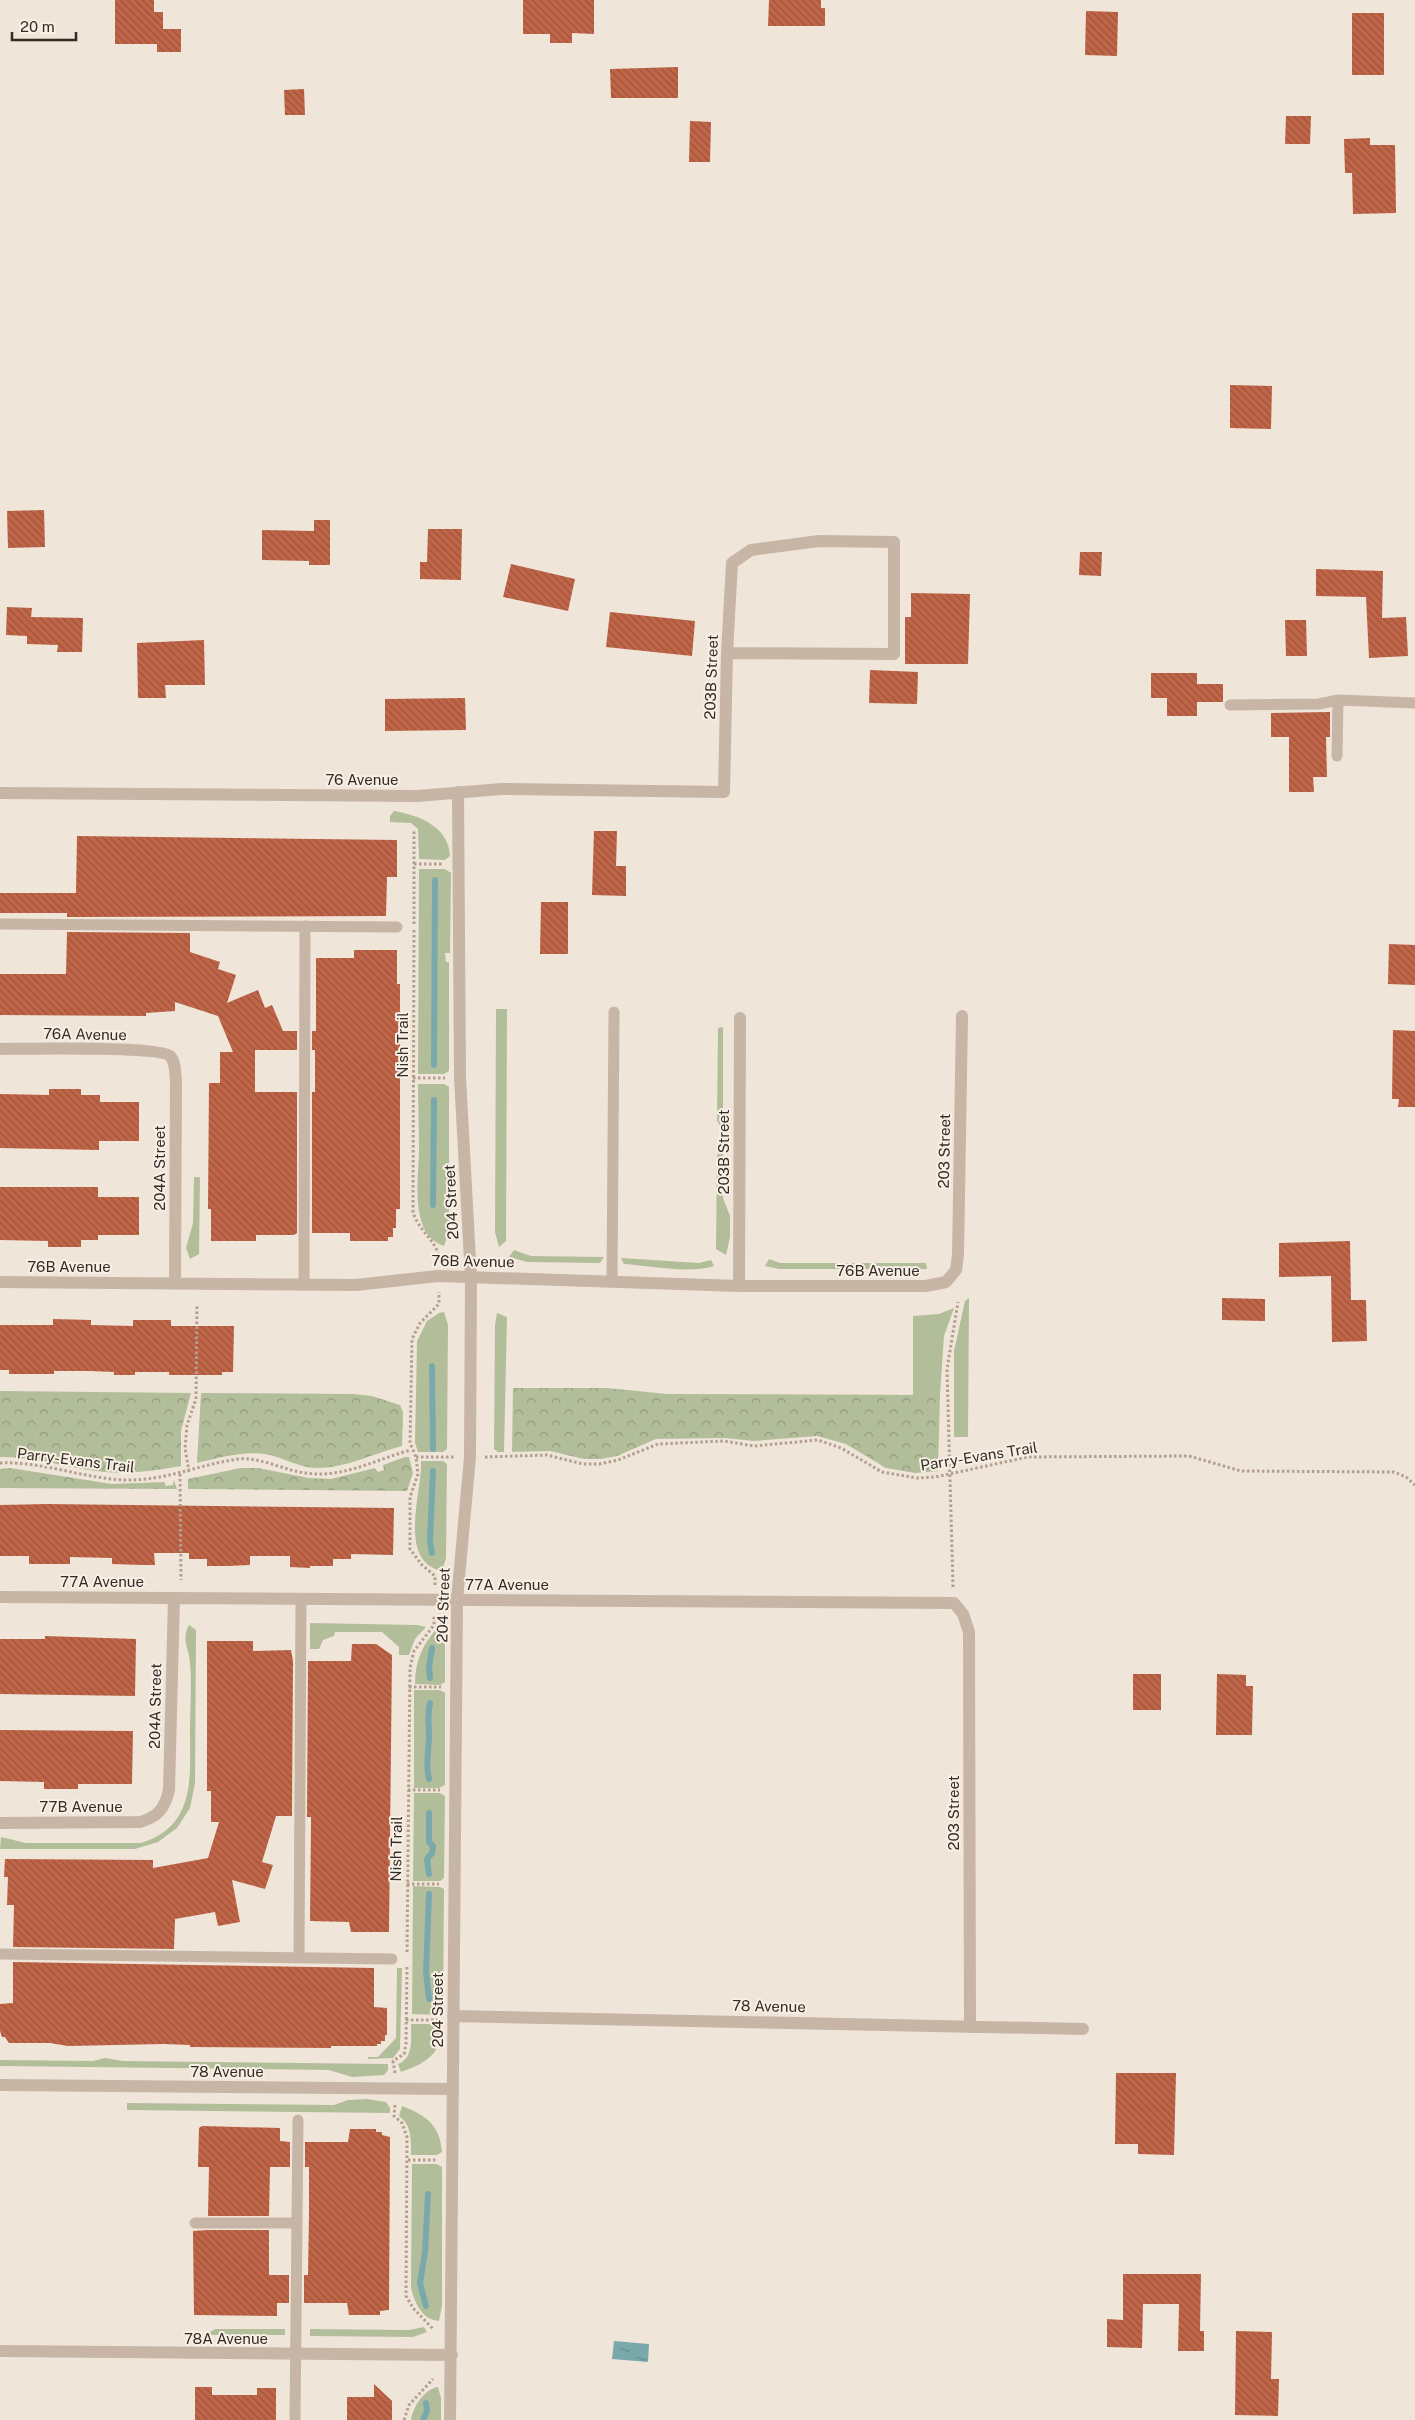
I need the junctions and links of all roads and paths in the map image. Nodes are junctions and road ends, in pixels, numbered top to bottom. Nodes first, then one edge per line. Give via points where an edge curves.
1 (727, 653) junction
2 (1338, 700) junction
3 (1415, 703) edge
4 (1230, 705) dead end
5 (1337, 756) dead end
6 (458, 792) junction
7 (724, 792) joint
8 (0, 793) edge
9 (414, 830) dead end
10 (414, 864) junction
11 (458, 864) junction
12 (0, 924) edge
13 (305, 926) junction
14 (397, 927) dead end
15 (614, 1012) dead end
16 (962, 1016) dead end
17 (740, 1018) dead end
18 (0, 1049) edge
19 (169, 1056) joint
20 (413, 1078) junction
21 (460, 1078) junction
22 (439, 1253) dead end
23 (471, 1278) junction
24 (612, 1280) junction
25 (0, 1282) edge
26 (946, 1282) joint
27 (175, 1283) junction
28 (304, 1285) junction
29 (739, 1286) junction
30 (958, 1302) dead end
31 (197, 1304) dead end
32 (439, 1304) dead end
33 (411, 1450) junction
34 (416, 1457) junction
35 (447, 1457) dead end
36 (493, 1457) dead end
37 (0, 1464) edge
38 (189, 1472) junction
39 (180, 1474) junction
40 (950, 1474) junction
41 (1415, 1485) edge
42 (435, 1576) dead end
43 (181, 1580) dead end
44 (0, 1597) edge
45 (174, 1598) junction
46 (301, 1599) junction
47 (457, 1600) junction
48 (954, 1603) junction
49 (434, 1624) dead end
50 (409, 1687) junction
51 (458, 1688) junction
52 (408, 1790) junction
53 (454, 1790) junction
54 (160, 1812) joint
55 (0, 1823) edge
56 (407, 1884) junction
57 (454, 1884) junction
58 (0, 1954) edge
59 (299, 1958) junction
60 (392, 1959) dead end
61 (453, 2018) junction
62 (406, 2020) junction
63 (970, 2027) junction
64 (1083, 2029) dead end
65 (395, 2074) dead end
66 (0, 2085) edge
67 (453, 2089) junction
68 (395, 2102) dead end
69 (298, 2120) dead end
70 (408, 2160) junction
71 (453, 2160) junction
72 (195, 2223) dead end
73 (296, 2223) junction
74 (432, 2329) dead end
75 (0, 2351) edge
76 (296, 2354) junction
77 (452, 2355) junction
78 (433, 2379) dead end
79 (295, 2420) edge
80 (404, 2420) edge
81 (450, 2420) edge

1 - 1 street, 203B Street via 732,563 751,550 819,541 894,542 894,654
1 - 7 street, 203B Street
2 - 3 lane
2 - 4 lane via 1318,704
2 - 5 lane
6 - 7 street, 76 Avenue via 501,789
6 - 8 street, 76 Avenue via 418,796
6 - 11 street, 204 Street
9 - 10 path, Nish Trail
10 - 11 path
10 - 20 path, Nish Trail
11 - 21 street, 204 Street
12 - 13 lane
13 - 14 lane
13 - 28 lane
15 - 24 lane
16 - 26 street, 203 Street via 958,1255 956,1270
17 - 29 street, 203B Street
18 - 19 street, 76A Avenue via 158,1052
19 - 27 street, 204A Street via 174,1063 176,1082
20 - 21 path
20 - 22 path, Nish Trail via 413,1212 416,1223
21 - 23 street, 204 Street
23 - 24 street, 76B Avenue
23 - 28 street, 76B Avenue via 428,1276 356,1285
23 - 47 street, 204 Street via 470,1457
24 - 29 street, 76B Avenue
25 - 27 street, 76B Avenue
26 - 29 street, 76B Avenue via 926,1286
27 - 28 street, 76B Avenue
30 - 40 path via 947,1369
31 - 38 path via 196,1399 187,1425 185,1448
32 - 33 path via 420,1323 412,1339
33 - 34 path
33 - 38 path, Parry-Evans Trail via 364,1467 323,1474 305,1473 254,1460 238,1460
34 - 35 path
34 - 42 path via 418,1474 410,1497 410,1548
36 - 40 path, Parry-Evans Trail via 547,1455 583,1464 599,1464 658,1444 724,1442 754,1446 818,1440 841,1448 882,1472 918,1478
37 - 39 path, Parry-Evans Trail via 123,1480
38 - 39 path, Parry-Evans Trail
39 - 43 path
40 - 41 path, Parry-Evans Trail via 1028,1457 1181,1456 1208,1460 1241,1471 1394,1472
40 - 48 path
44 - 45 street, 77A Avenue
45 - 46 street, 77A Avenue
45 - 54 street, 204A Street via 169,1790
46 - 47 street, 77A Avenue
46 - 59 lane
47 - 48 street, 77A Avenue
47 - 51 street, 204 Street
48 - 63 street, 203 Street via 963,1614 969,1632
49 - 50 path, Nish Trail via 414,1651
50 - 51 path
50 - 52 path, Nish Trail
51 - 53 street, 204 Street
52 - 53 path
52 - 56 path, Nish Trail
53 - 57 street, 204 Street
54 - 55 street, 77B Avenue via 140,1822
56 - 57 path
56 - 62 path, Nish Trail
57 - 61 street, 204 Street
58 - 59 lane
59 - 60 lane
61 - 62 path
61 - 63 street, 78 Avenue
61 - 67 street, 204 Street
62 - 65 path, Nish Trail via 405,2050 398,2060 393,2061
63 - 64 street, 78 Avenue
66 - 67 street, 78 Avenue
67 - 71 street, 204 Street
68 - 70 path via 394,2116 402,2123 408,2137
69 - 73 lane
70 - 71 path
70 - 74 path via 406,2296
71 - 77 street, 204 Street
72 - 73 lane
73 - 76 lane
75 - 76 street, 78A Avenue
76 - 77 street, 78A Avenue
76 - 79 lane
77 - 81 street, 204 Street
78 - 80 path via 409,2405

